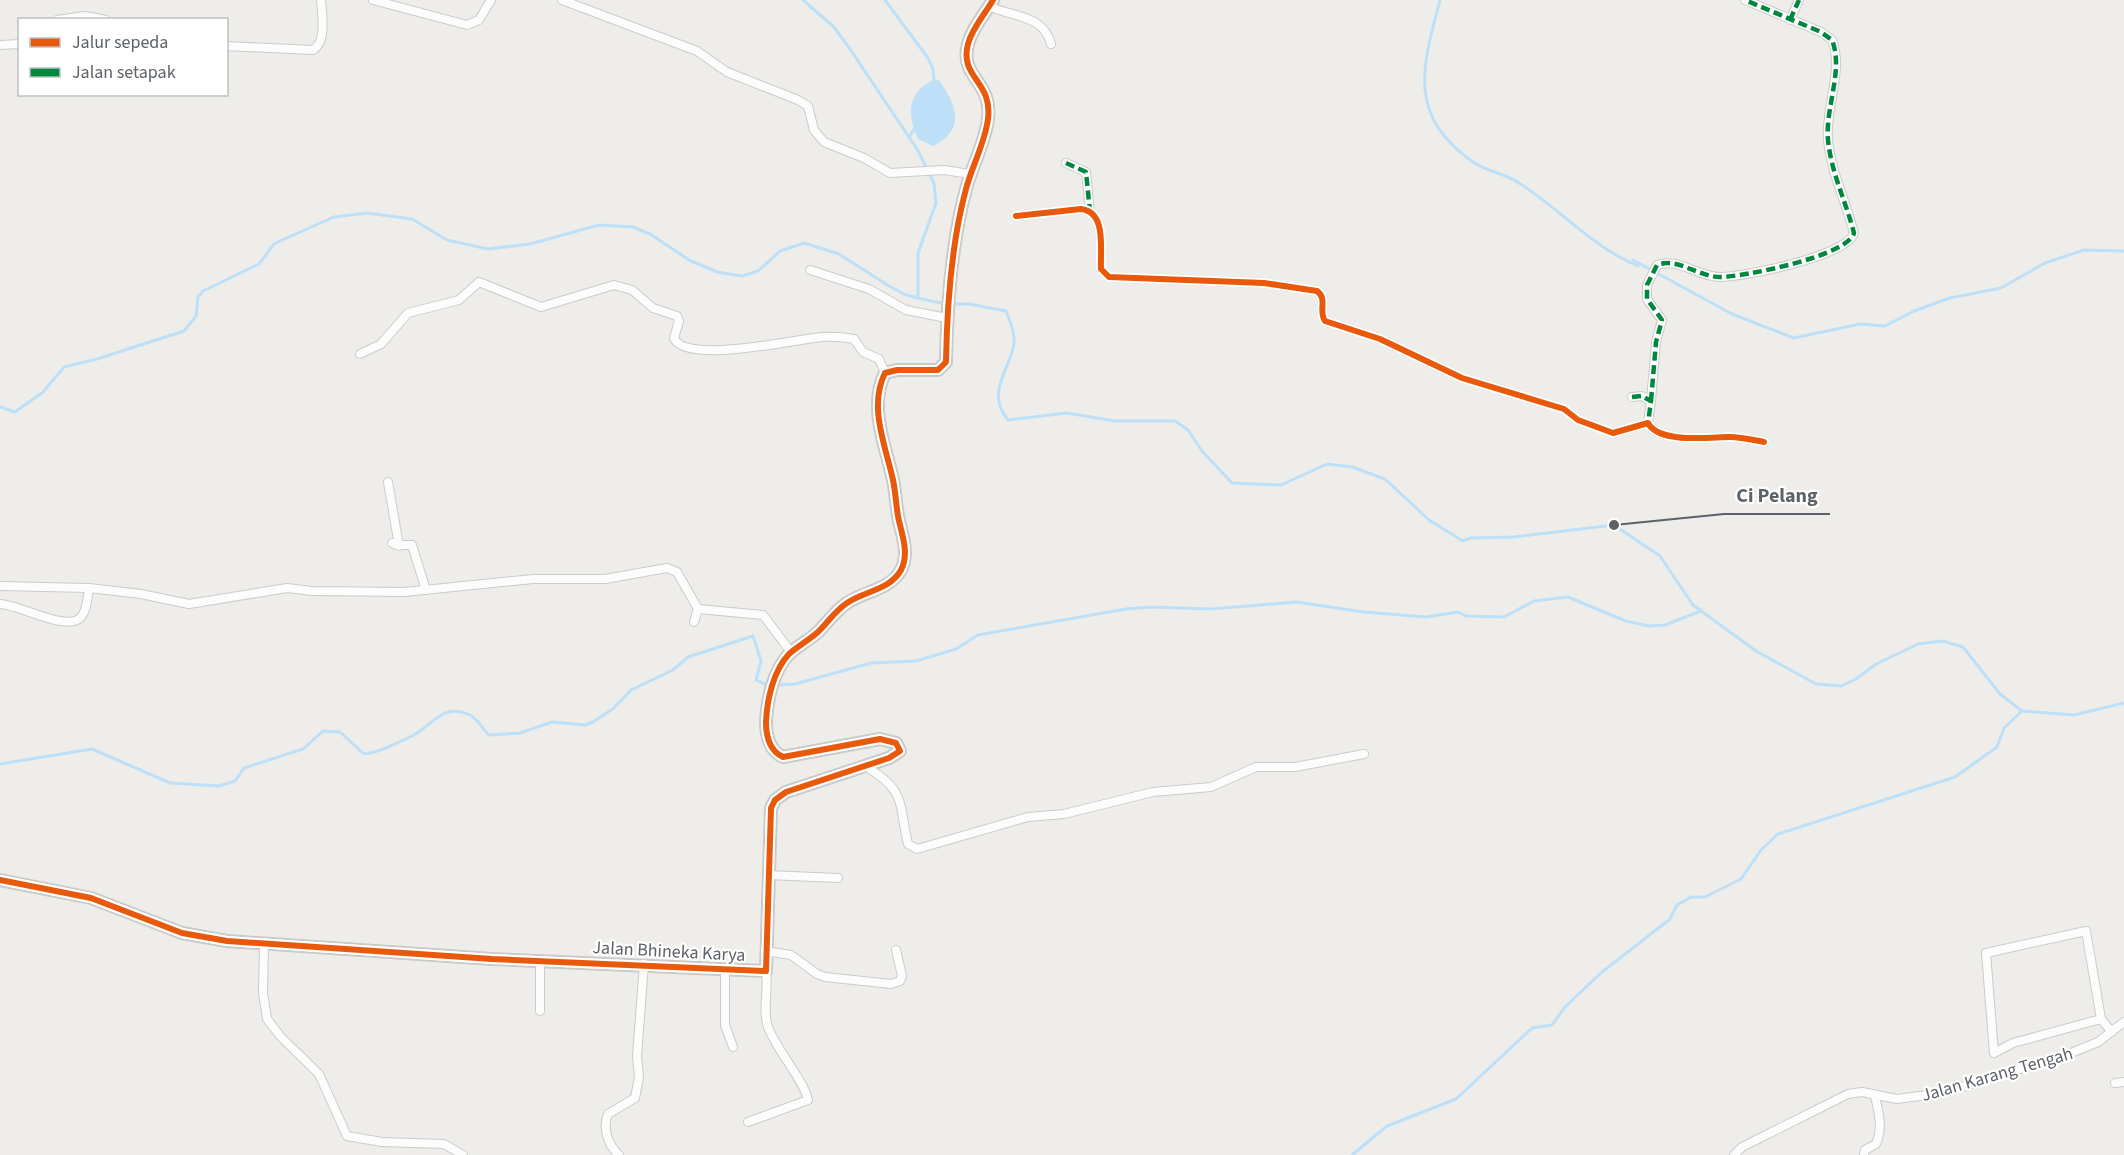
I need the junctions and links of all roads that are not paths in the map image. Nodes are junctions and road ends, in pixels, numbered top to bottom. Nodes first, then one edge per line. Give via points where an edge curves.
1 (321, 0) edge
2 (373, 0) edge
3 (491, 0) edge
4 (562, 0) edge
5 (1745, 0) edge
6 (1799, 0) edge
7 (991, 3) edge
8 (71, 18) edge
9 (96, 18) edge
10 (1790, 20) junction
11 (18, 44) edge
12 (1051, 44) dead end
13 (0, 45) edge
14 (228, 46) edge
15 (1066, 163) dead end
16 (970, 174) junction
17 (1090, 212) junction
18 (1016, 216) dead end
19 (810, 270) dead end
20 (947, 318) junction
21 (360, 354) dead end
22 (885, 373) junction
23 (1632, 397) dead end
24 (1651, 401) junction
25 (1648, 423) junction
26 (1764, 442) dead end
27 (388, 482) dead end
28 (0, 586) edge
29 (89, 588) junction
30 (426, 590) junction
31 (0, 603) edge
32 (698, 609) junction
33 (694, 622) dead end
34 (791, 652) junction
35 (1364, 754) dead end
36 (866, 766) junction
37 (768, 875) junction
38 (838, 878) dead end
39 (0, 880) edge
40 (264, 944) junction
41 (896, 950) dead end
42 (765, 951) junction
43 (540, 961) junction
44 (644, 964) junction
45 (725, 968) junction
46 (766, 971) junction
47 (540, 1011) dead end
48 (2101, 1019) junction
49 (2124, 1022) edge
50 (2112, 1032) junction
51 (733, 1047) dead end
52 (1875, 1096) junction
53 (748, 1122) dead end
54 (463, 1155) edge
55 (619, 1155) edge
56 (1734, 1155) edge
57 (1864, 1155) edge

1 - 14 street via 322,37 313,50
2 - 3 street via 466,25 478,20
4 - 16 street via 696,51 727,72 798,100 808,106 814,130 824,142 890,173 944,170
5 - 10 street
6 - 10 street
7 - 12 street via 1038,23 1046,30
7 - 16 street via 967,49 969,70 989,102 987,128
8 - 9 street
10 - 24 street via 1826,35 1833,43 1836,57 1828,142 1850,214 1852,239 1817,256 1755,273 1721,277 1674,263 1654,267 1647,285 1648,302 1662,320
11 - 13 street
15 - 17 street via 1086,172
16 - 20 street
17 - 18 street via 1081,209
17 - 25 street via 1099,222 1101,269 1107,276 1264,283 1317,291 1323,299 1325,321 1380,339 1462,378 1564,409 1578,420 1613,433
19 - 20 street via 869,289 906,310
20 - 22 street via 946,362 942,368
21 - 22 street via 381,344 408,313 459,300 479,282 541,307 614,285 632,290 653,308 677,316 674,338 680,344 724,351 820,337 854,339 863,352 879,359
22 - 34 street, Jalan Bhineka Karya via 879,392 879,412 905,547 903,567 884,586 847,603 812,638
23 - 24 street via 1642,396
24 - 25 street
25 - 26 street via 1655,431 1684,437
27 - 30 street via 396,544 412,545
28 - 29 street
29 - 30 street via 189,604 287,588 390,593
29 - 31 street via 84,613 71,622
30 - 32 street via 533,579 605,579 667,568 677,572
32 - 33 street
32 - 34 street via 763,615
34 - 36 street, Jalan Bhineka Karya via 777,675 768,704 766,729 772,748 779,756 787,757 880,739 900,748 896,755
35 - 36 street via 1295,767 1256,767 1211,788 1153,792 1064,814 1028,817 917,849 908,844 900,800 892,783
36 - 37 street, Jalan Bhineka Karya via 786,792 775,800 771,808
37 - 38 street
37 - 42 street, Jalan Bhineka Karya
39 - 40 street, Jalan Bhineka Karya via 91,898 192,936
40 - 43 street, Jalan Bhineka Karya
40 - 54 street via 267,1019 319,1074 346,1136 382,1142 444,1144
41 - 42 street via 902,976 891,984 825,977 791,955
42 - 46 street, Jalan Bhineka Karya
43 - 44 street, Jalan Bhineka Karya
43 - 47 street
44 - 45 street, Jalan Bhineka Karya
44 - 55 street via 635,1098 606,1118 608,1141
45 - 46 street, Jalan Bhineka Karya
45 - 51 street via 725,1025
46 - 53 street via 768,1025 808,1100
48 - 48 street via 2086,931 1986,953 1994,1053 2013,1043
48 - 50 street
49 - 50 street, Jalan Karang Tengah
50 - 52 street, Jalan Karang Tengah via 2066,1055 1942,1093 1914,1099
52 - 56 street, Jalan Karang Tengah via 1862,1092 1848,1094 1742,1147
52 - 57 street via 1880,1118 1878,1138

